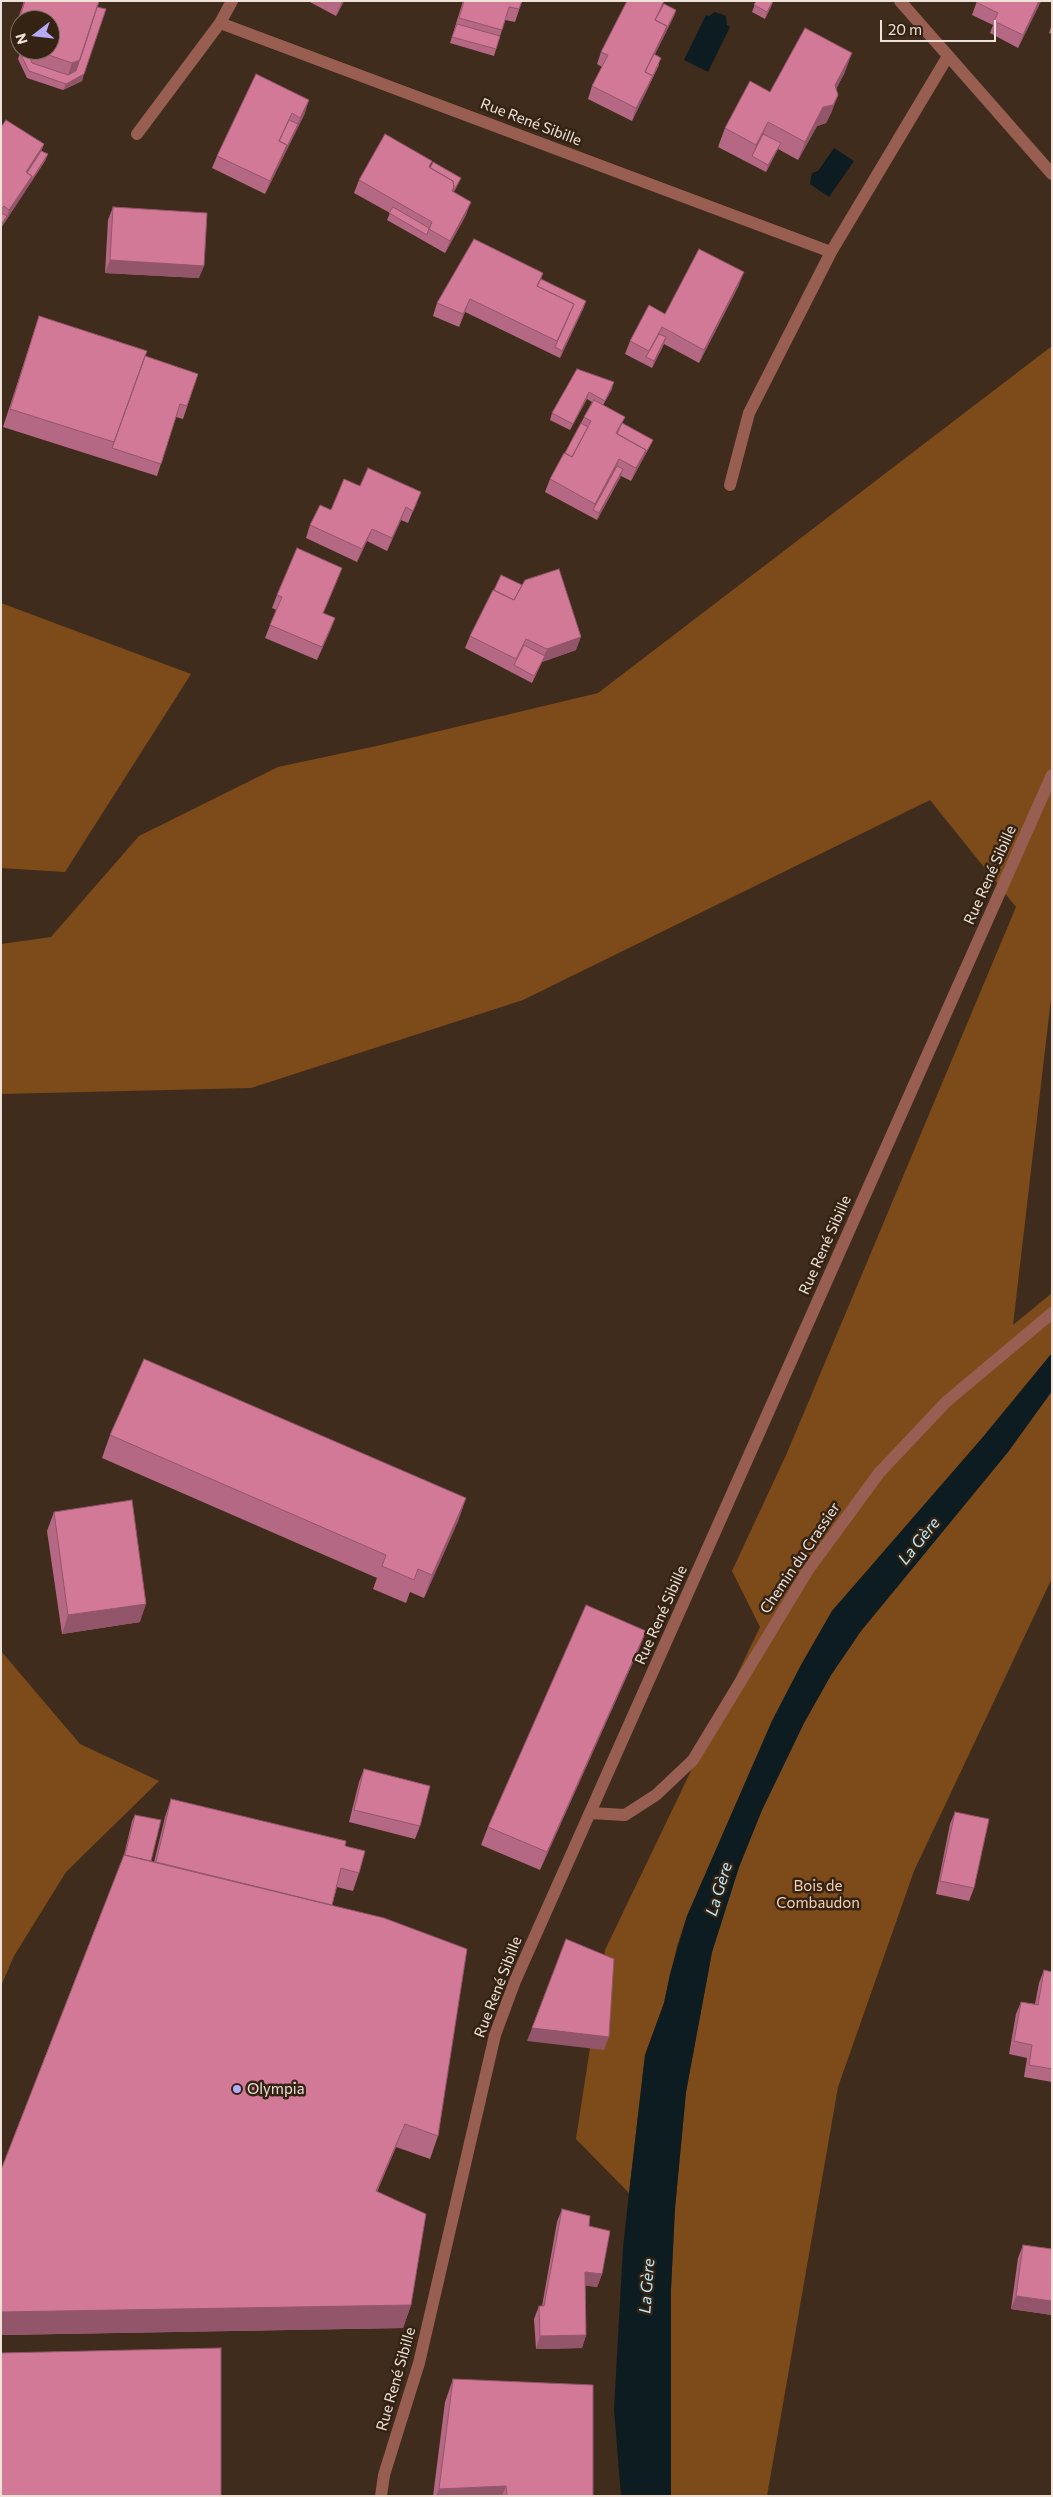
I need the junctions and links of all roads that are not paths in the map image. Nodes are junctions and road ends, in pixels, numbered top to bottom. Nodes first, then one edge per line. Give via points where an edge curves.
1 (232, 1) edge
2 (900, 1) edge
3 (220, 23) junction
4 (948, 56) junction
5 (137, 134) dead end
6 (1052, 174) edge
7 (831, 252) junction
8 (730, 485) dead end
9 (1052, 775) edge
10 (1052, 1313) edge
11 (590, 1813) junction
12 (381, 2496) edge

1 - 3 street
2 - 4 street
3 - 5 street
3 - 7 street, Rue René Sibille
4 - 6 street
4 - 7 street
7 - 8 street via 749,413
9 - 11 street, Rue René Sibille
10 - 11 street, Chemin du Crassier via 946,1402 879,1474 808,1570 693,1760 656,1795 624,1815
11 - 12 street, Rue René Sibille via 515,1981 495,2035 419,2363 384,2475

